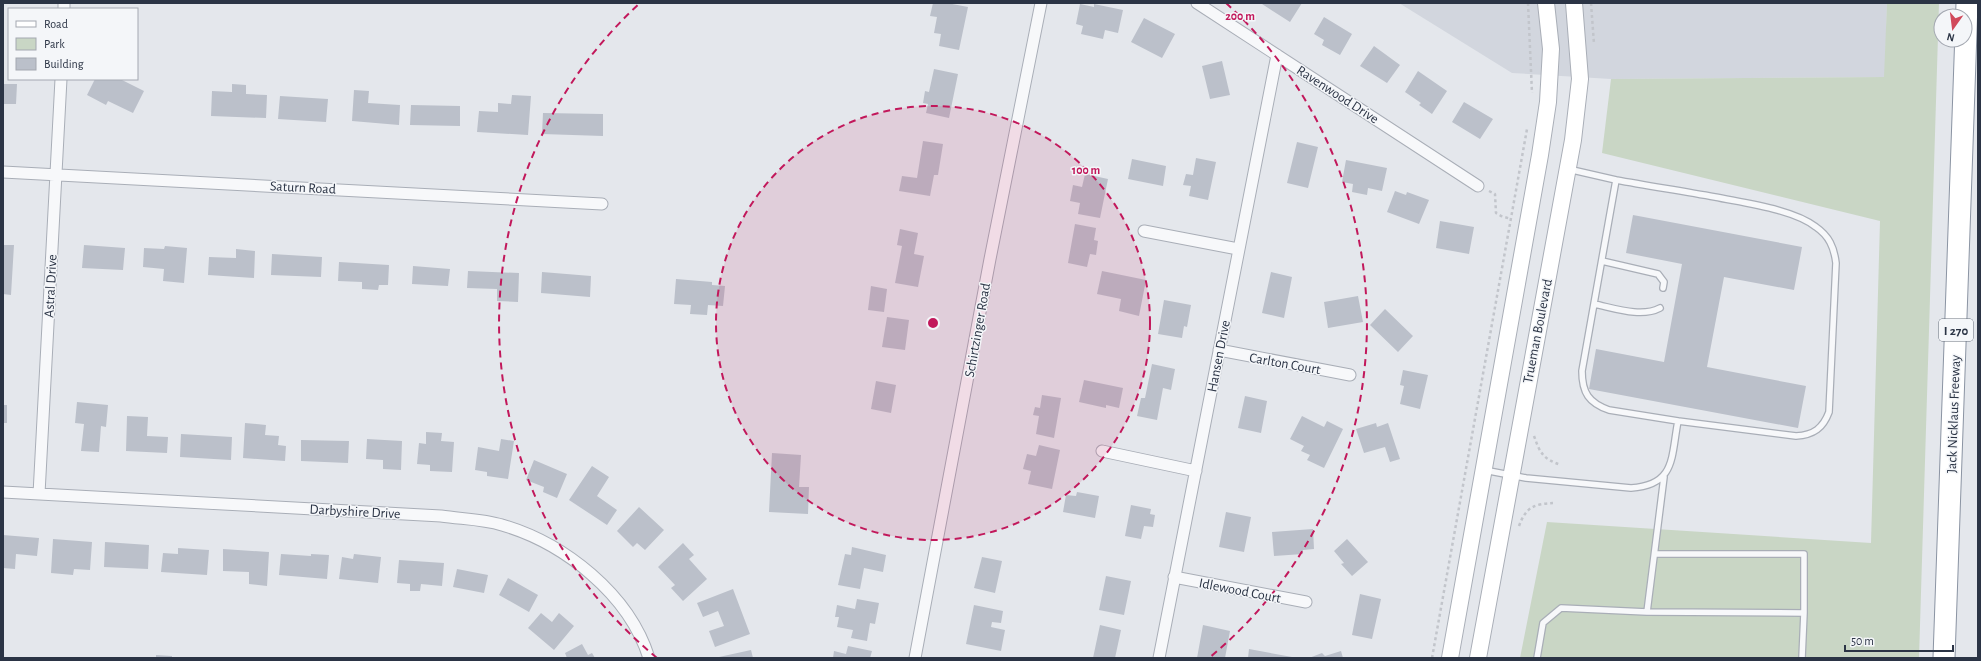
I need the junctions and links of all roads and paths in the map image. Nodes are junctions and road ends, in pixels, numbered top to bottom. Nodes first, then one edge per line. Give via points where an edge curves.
1 (1041, 3) edge
2 (1197, 3) edge
3 (1528, 3) edge
4 (1546, 3) edge
5 (1574, 3) edge
6 (1967, 3) edge
7 (1277, 55) junction
8 (61, 80) edge
9 (1532, 100) dead end
10 (1528, 123) dead end
11 (1568, 169) junction
12 (3, 172) edge
13 (56, 174) junction
14 (1616, 180) junction
15 (1478, 186) joint
16 (602, 204) dead end
17 (1510, 218) junction
18 (1529, 222) junction
19 (1144, 231) dead end
20 (1238, 249) junction
21 (1602, 261) junction
22 (1663, 288) dead end
23 (1594, 304) junction
24 (1660, 308) dead end
25 (1219, 350) junction
26 (1350, 375) dead end
27 (1678, 421) junction
28 (1102, 451) dead end
29 (1484, 470) junction
30 (1196, 471) junction
31 (1511, 475) junction
32 (1664, 477) junction
33 (3, 492) edge
34 (39, 494) junction
35 (1553, 503) dead end
36 (1518, 528) dead end
37 (1655, 554) junction
38 (1174, 577) junction
39 (1306, 602) dead end
40 (1647, 612) junction
41 (1804, 613) junction
42 (649, 658) edge
43 (915, 658) edge
44 (1159, 658) edge
45 (1432, 658) edge
46 (1450, 658) edge
47 (1478, 658) edge
48 (1537, 658) edge
49 (1802, 658) edge
50 (1944, 658) edge

1 - 43 street, Schirtzinger Road
2 - 7 street, Ravenwood Drive
3 - 9 path
4 - 18 main road, Trueman Boulevard via 1551,49 1548,102
5 - 11 main road, Trueman Boulevard via 1580,79
6 - 50 highway, Jack Nicklaus Freeway / I 270
7 - 15 street, Ravenwood Drive
7 - 20 street, Hansen Drive
8 - 13 street, Astral Drive
10 - 17 path
11 - 14 lane
11 - 31 main road, Trueman Boulevard
12 - 13 street, Saturn Road
13 - 16 street, Saturn Road
13 - 34 street, Astral Drive
14 - 21 lane
14 - 27 lane via 1759,205 1815,226 1825,235 1835,251 1829,412 1821,428 1807,435 1796,436
15 - 17 path via 1495,194 1496,213
17 - 18 path
17 - 45 path
18 - 29 main road, Trueman Boulevard
19 - 20 street
20 - 25 street, Hansen Drive
21 - 22 lane via 1658,274 1664,282
21 - 23 lane
23 - 24 lane via 1643,313
23 - 27 lane via 1582,371 1582,384 1586,394 1599,406 1609,410
25 - 26 street, Carlton Court
25 - 30 street, Hansen Drive
27 - 32 lane via 1669,466
28 - 30 street
29 - 31 lane
29 - 46 main road, Trueman Boulevard
30 - 38 street, Hansen Drive
31 - 32 lane via 1632,488 1656,483
31 - 47 main road, Trueman Boulevard
32 - 37 lane
33 - 34 street, Darbyshire Drive
34 - 42 street, Darbyshire Drive via 441,516 500,524 526,533 555,548 600,582 635,629
35 - 36 path via 1536,504 1523,514
37 - 40 lane
37 - 41 lane via 1804,554
38 - 39 street, Idlewood Court
38 - 44 street, Hansen Drive
40 - 41 lane
40 - 48 lane via 1562,608 1543,624
41 - 49 lane

